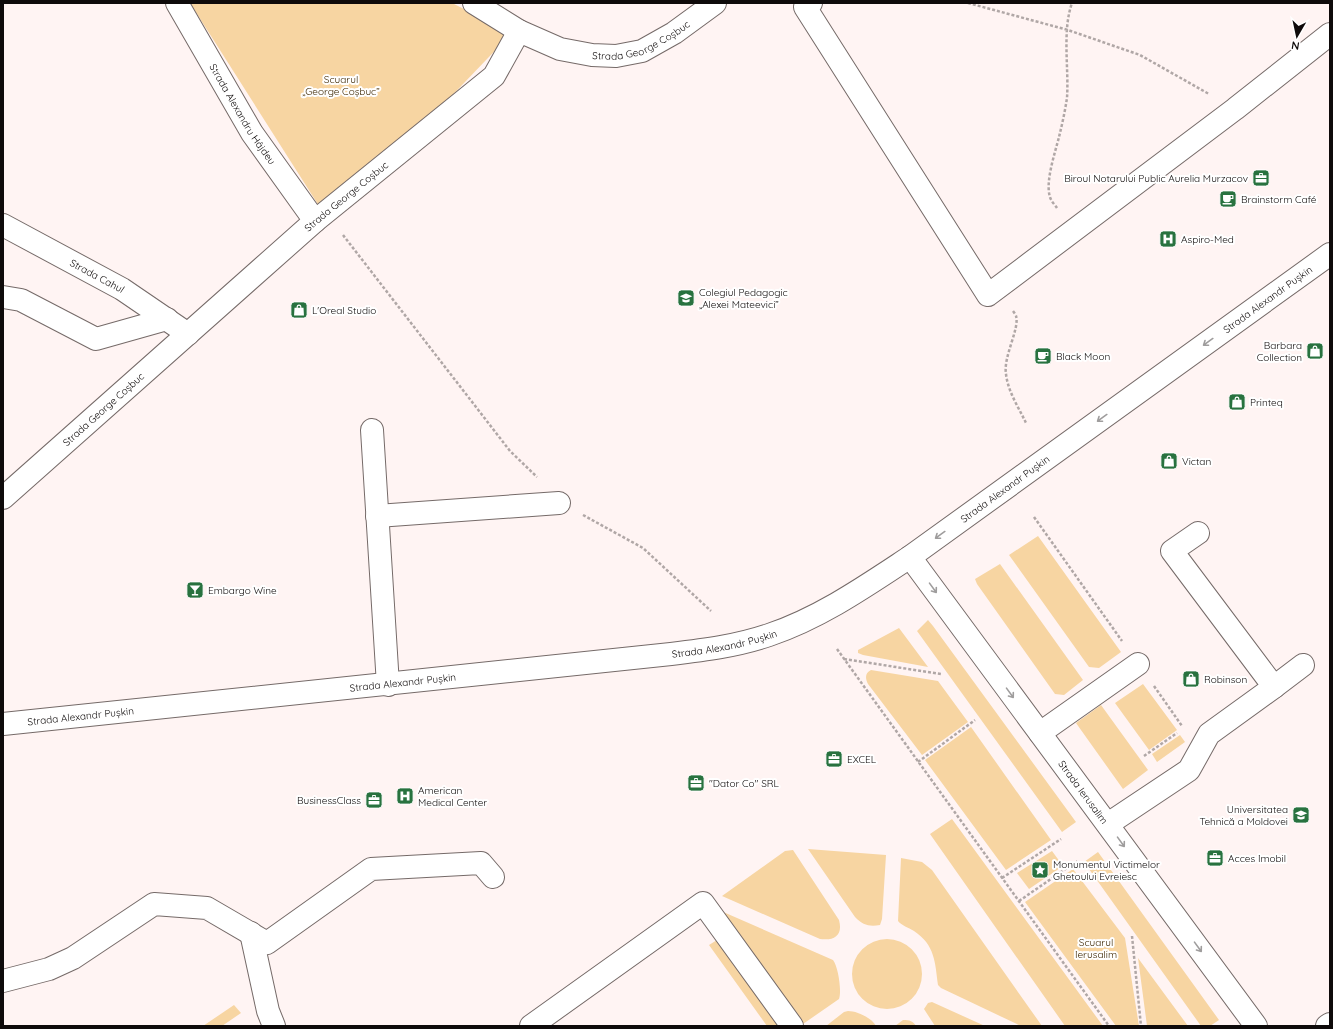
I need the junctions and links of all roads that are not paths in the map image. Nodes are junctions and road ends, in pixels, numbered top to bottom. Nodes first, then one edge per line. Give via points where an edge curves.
1 (177, 3) edge
2 (474, 3) edge
3 (715, 3) edge
4 (810, 3) edge
5 (519, 31) junction
6 (1330, 34) edge
7 (320, 216) junction
8 (3, 225) edge
9 (1330, 254) edge
10 (3, 297) edge
11 (167, 319) junction
12 (188, 334) junction
13 (372, 430) dead end
14 (3, 498) edge
15 (560, 503) road end
16 (377, 516) junction
17 (1198, 533) dead end
18 (910, 557) junction
19 (1138, 664) road end
20 (1303, 665) dead end
21 (388, 685) junction
22 (1274, 687) junction
23 (3, 724) edge
24 (1040, 733) junction
25 (1108, 824) junction
26 (493, 877) dead end
27 (251, 933) junction
28 (3, 981) edge
29 (1330, 1024) edge
30 (274, 1026) edge
31 (531, 1026) edge
32 (792, 1026) edge
33 (1256, 1026) edge
34 (1327, 1026) edge

1 - 7 street, Strada Alexandru Hâjdeu via 252,133
2 - 5 street
3 - 5 street, Strada George Coșbuc via 674,33 642,51 616,56 560,49
4 - 6 street via 805,8 988,295
5 - 7 street, Strada George Coșbuc via 494,76
7 - 12 street, Strada George Coșbuc
8 - 11 street, Strada Cahul via 122,289
9 -> 18 street, Strada Alexandr Pușkin
10 - 11 street via 21,300 96,339
11 - 12 street, Strada Cahul
12 - 14 street, Strada George Coșbuc
13 - 16 street
15 - 16 street
16 - 21 street
17 - 22 street via 1172,551
18 - 21 street, Strada Alexandr Pușkin via 814,615 770,635 722,648
18 -> 24 street, Strada Ierusalim
19 - 24 street
20 - 22 street
21 - 23 street, Strada Alexandr Pușkin
22 - 25 street via 1209,734 1189,770
24 - 25 street, Strada Ierusalim
25 -> 33 street, Strada Ierusalim
26 - 27 street via 481,863 371,869 268,944
27 - 28 street via 207,908 154,904 73,958 48,969
27 - 30 street via 268,1011
29 - 34 street
31 - 32 street via 703,903

